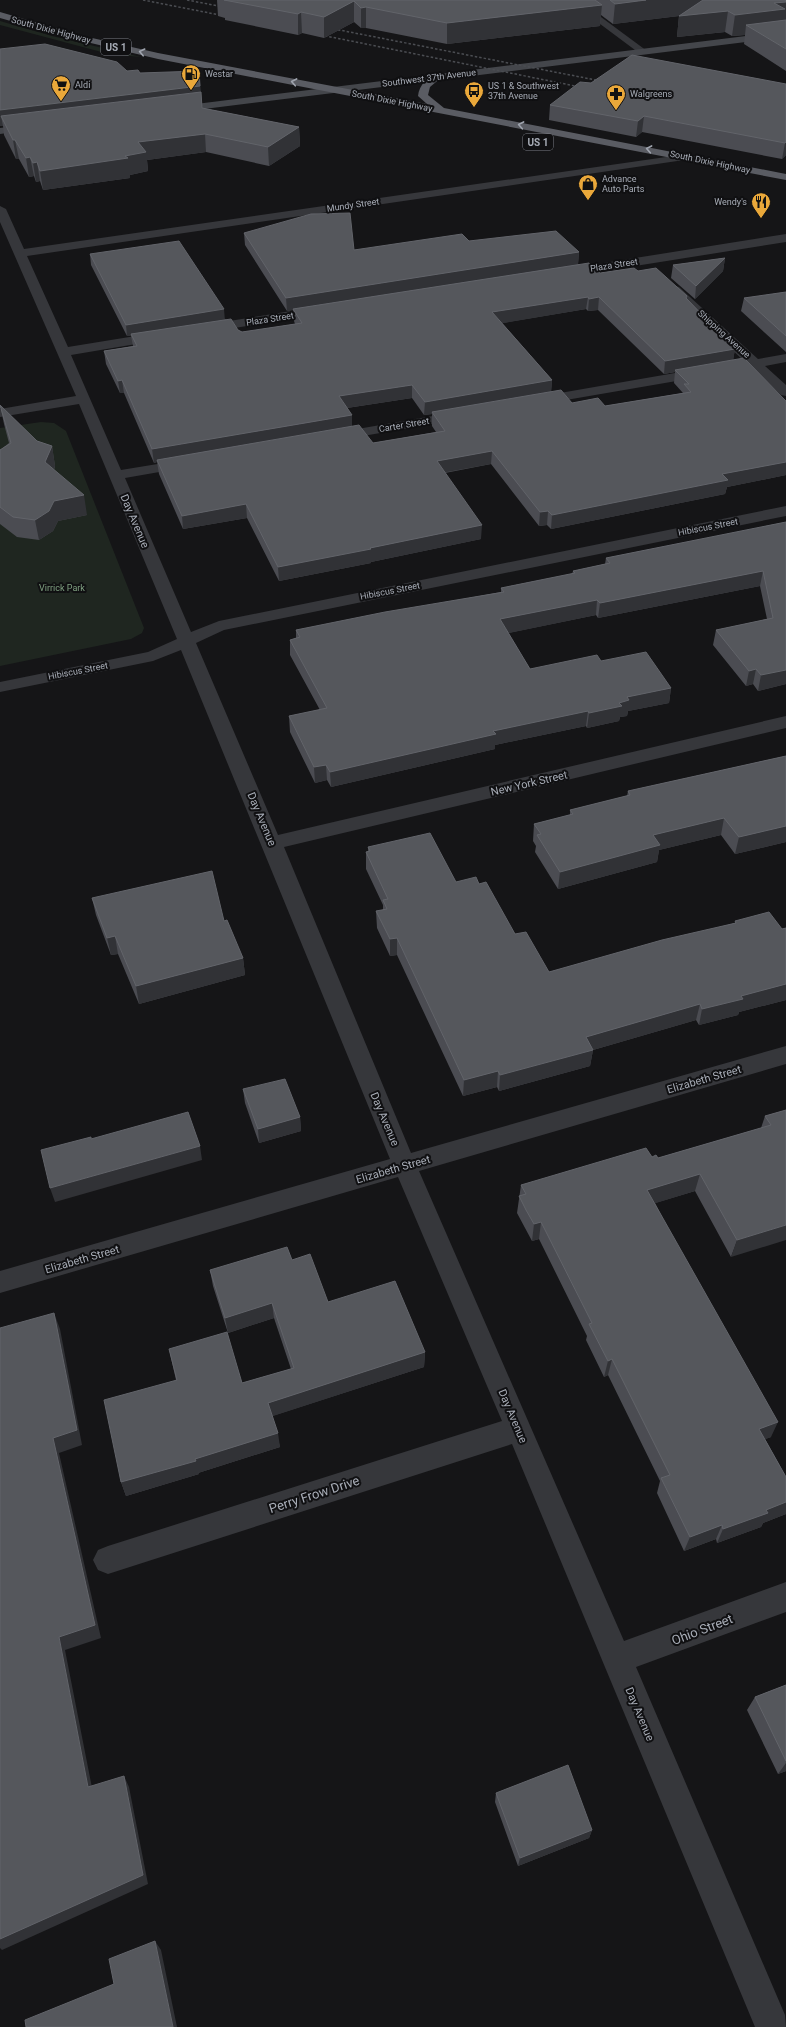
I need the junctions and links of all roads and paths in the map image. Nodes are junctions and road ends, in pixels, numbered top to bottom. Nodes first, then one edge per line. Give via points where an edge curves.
1 (572, 0) edge
2 (0, 15) edge
3 (786, 34) edge
4 (642, 51) junction
5 (438, 76) junction
6 (260, 89) dead end
7 (332, 89) junction
8 (290, 95) junction
9 (326, 102) dead end
10 (440, 110) junction
11 (163, 111) edge
12 (42, 126) edge
13 (0, 132) edge
14 (617, 157) dead end
15 (687, 157) junction
16 (648, 163) junction
17 (678, 168) dead end
18 (786, 178) edge
19 (0, 209) edge
20 (786, 238) edge
21 (19, 253) junction
22 (643, 261) junction
23 (654, 271) edge
24 (557, 274) edge
25 (666, 281) edge
26 (338, 308) edge
27 (190, 331) edge
28 (174, 333) edge
29 (62, 352) junction
30 (786, 358) edge
31 (755, 363) junction
32 (786, 392) edge
33 (84, 399) junction
34 (521, 404) edge
35 (474, 412) edge
36 (0, 413) edge
37 (318, 440) edge
38 (200, 461) edge
39 (116, 476) junction
40 (786, 511) edge
41 (186, 640) junction
42 (0, 687) edge
43 (786, 722) edge
44 (272, 843) junction
45 (786, 1055) edge
46 (405, 1166) junction
47 (0, 1282) edge
48 (519, 1429) junction
49 (108, 1560) dead end
50 (786, 1597) edge
51 (617, 1659) junction
52 (773, 2027) edge

1 - 4 street
7 -> 2 highway, South Dixie Highway / US 1 via 158,56
3 - 4 main road, Southwest 37th Avenue
4 - 5 main road, Southwest 37th Avenue
5 - 7 main road, Southwest 37th Avenue
5 - 10 highway via 423,90 424,96
6 - 8 highway
7 - 8 main road, Southwest 37th Avenue
7 - 10 highway, South Dixie Highway / US 1
8 - 9 highway
8 - 11 main road, Southwest 37th Avenue
15 -> 10 highway, South Dixie Highway / US 1
12 - 13 main road
14 - 16 highway, South Dixie Highway
15 - 16 street, Mundy Street
15 - 18 highway, South Dixie Highway / US 1
16 - 17 highway, South Dixie Highway
16 - 21 street, Mundy Street
19 - 21 street, Day Avenue
20 - 22 street, Plaza Street
21 - 29 street, Day Avenue
22 - 23 street
22 - 24 street, Plaza Street
25 - 31 street, Shipping Avenue
26 - 27 street, Plaza Street
28 - 29 street
29 - 33 street, Day Avenue
30 - 31 street
31 - 32 street, Shipping Avenue
31 - 34 street
33 - 36 street
33 - 39 street, Day Avenue
35 - 37 street, Carter Street
38 - 39 street
39 - 41 street, Day Avenue
40 - 41 street, Hibiscus Street via 219,626
41 - 42 street, Hibiscus Street via 153,656
41 - 44 street, Day Avenue
43 - 44 street, New York Street
44 - 46 street, Day Avenue
45 - 46 street, Elizabeth Street
46 - 47 street, Elizabeth Street
46 - 48 street, Day Avenue
48 - 49 street, Perry Frow Drive
48 - 51 street, Day Avenue
50 - 51 street, Ohio Street
51 - 52 street, Day Avenue

